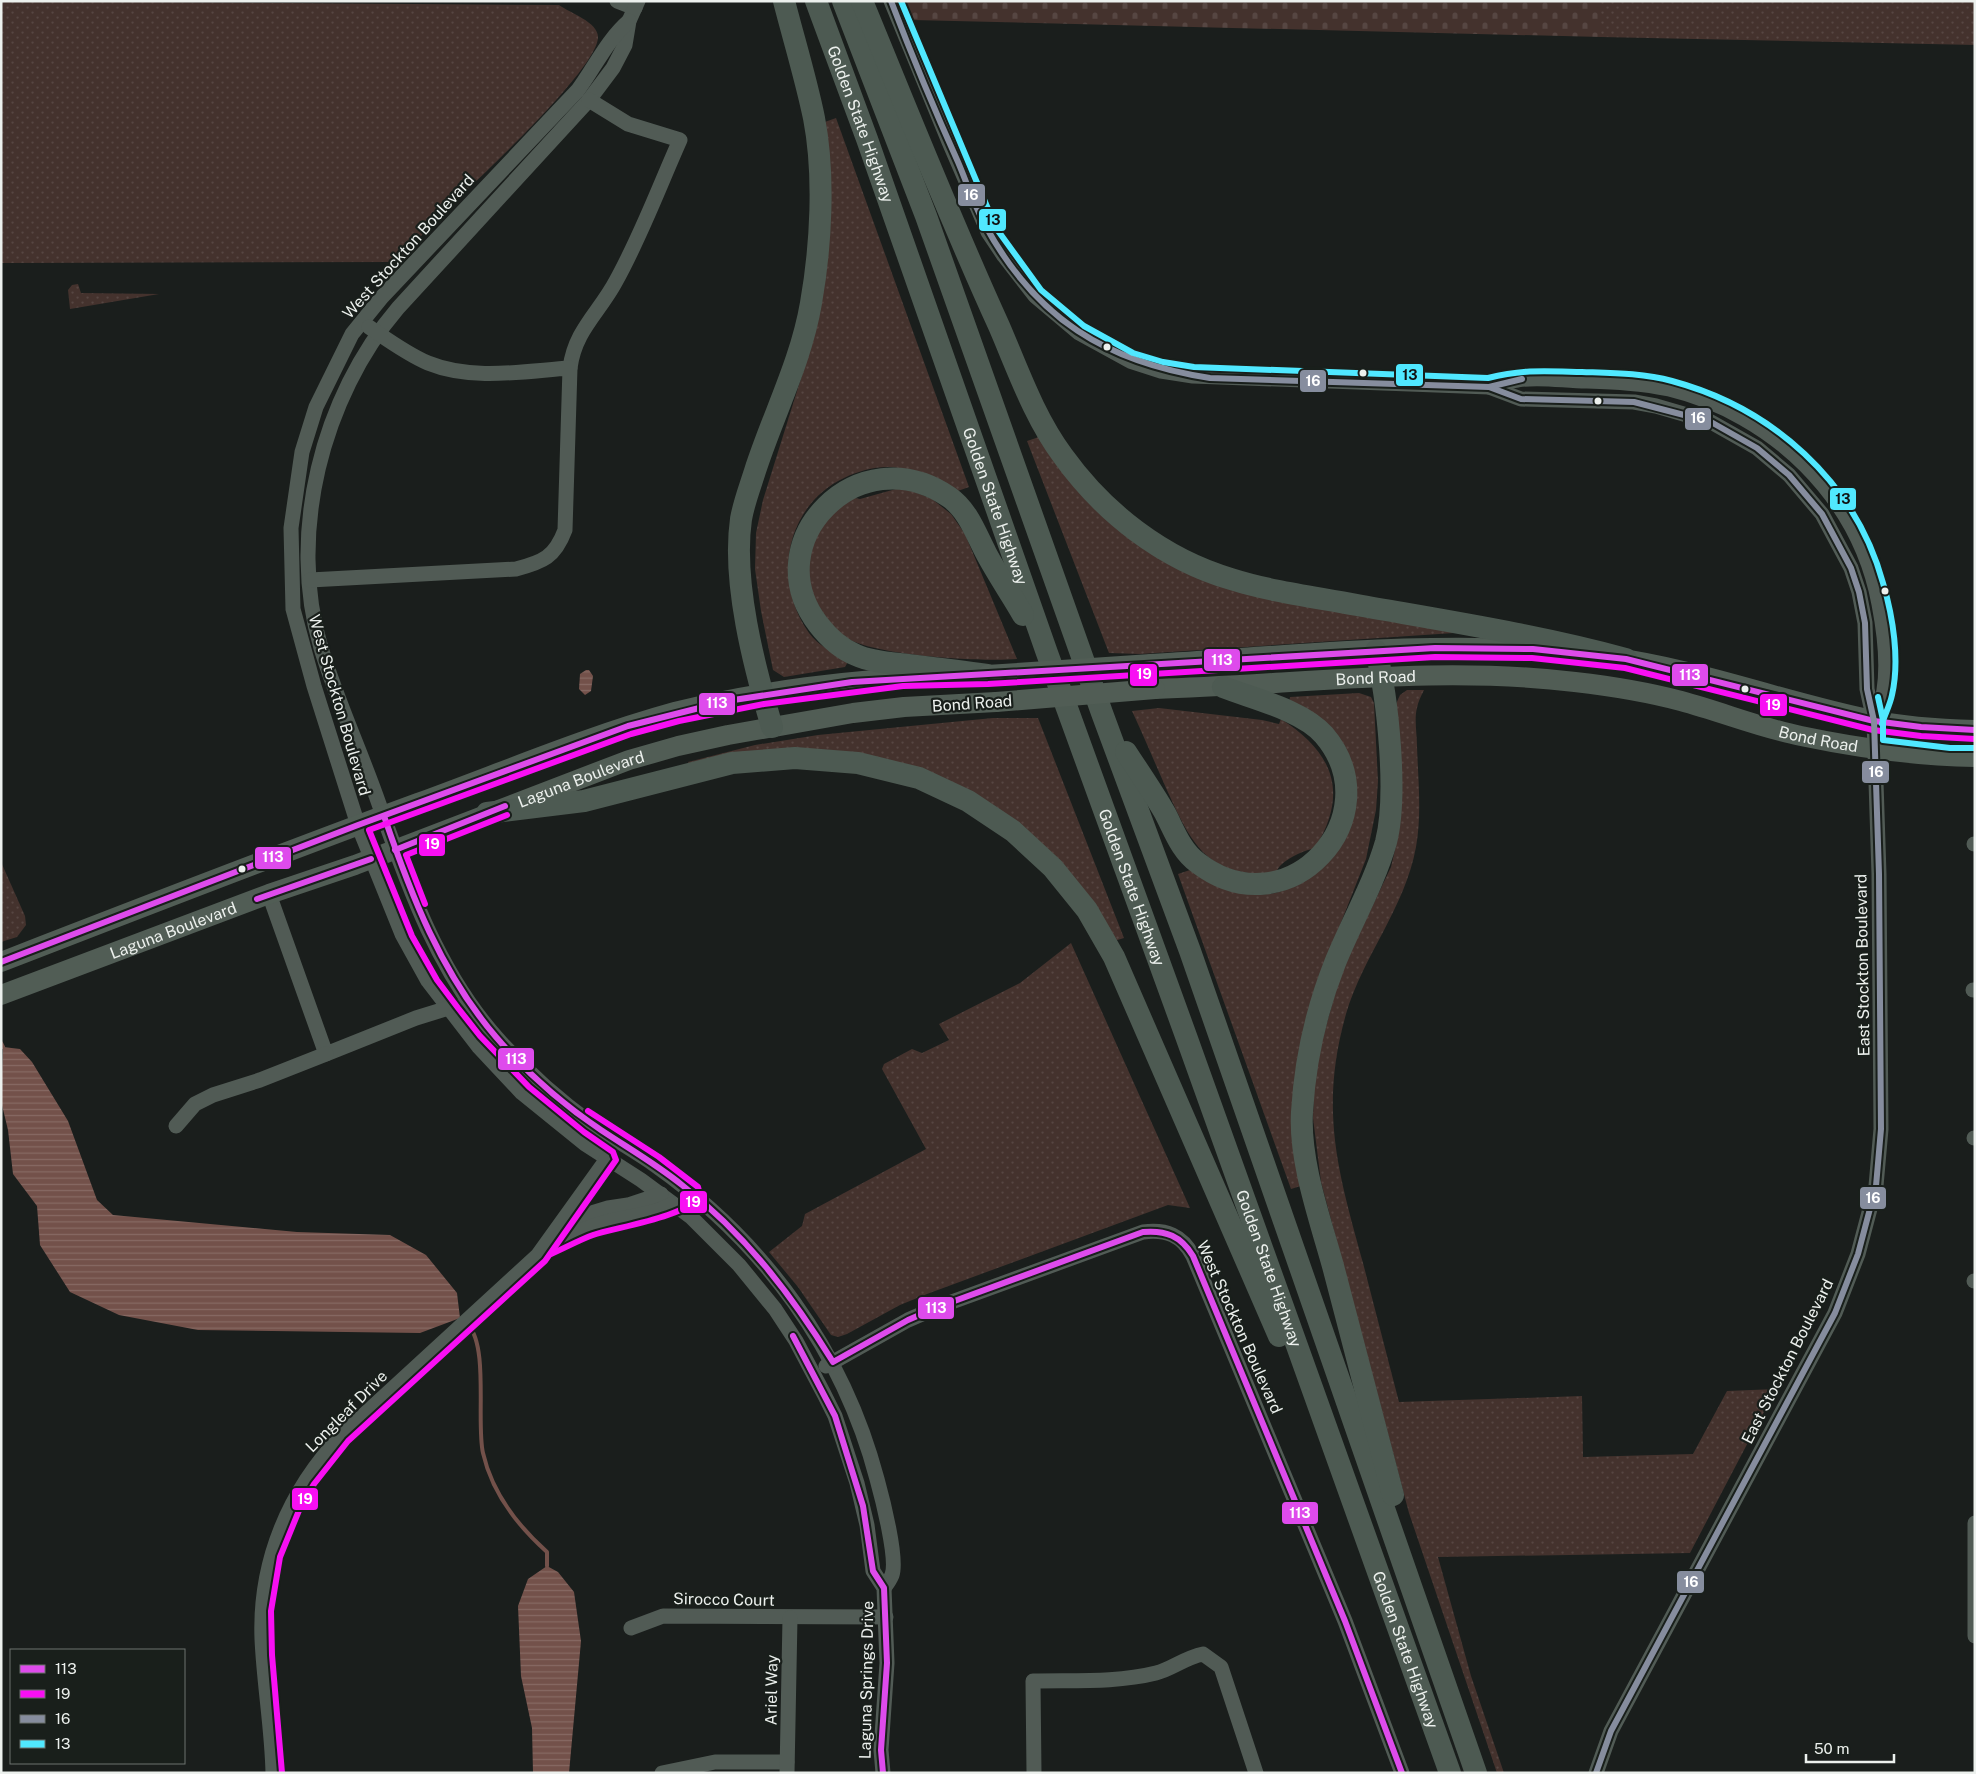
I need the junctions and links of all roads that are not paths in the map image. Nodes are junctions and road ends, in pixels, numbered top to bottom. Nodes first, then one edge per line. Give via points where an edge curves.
1 (617, 1) edge
2 (784, 1) edge
3 (816, 1) edge
4 (843, 1) edge
5 (862, 1) edge
6 (892, 1) edge
7 (634, 10) edge
8 (589, 100) junction
9 (360, 322) junction
10 (377, 332) junction
11 (570, 368) junction
12 (1489, 387) junction
13 (1757, 448) junction
14 (1837, 501) junction
15 (310, 580) junction
16 (1376, 651) junction
17 (1046, 653) junction
18 (1626, 659) junction
19 (987, 675) junction
20 (1382, 676) junction
21 (1223, 687) junction
22 (763, 695) junction
23 (1102, 713) junction
24 (1874, 721) junction
25 (772, 727) junction
26 (1975, 730) edge
27 (1874, 748) junction
28 (1975, 757) edge
29 (487, 813) junction
30 (384, 816) junction
31 (358, 825) junction
32 (395, 850) junction
33 (371, 859) junction
34 (268, 894) junction
35 (1, 962) edge
36 (1, 995) edge
37 (447, 1007) junction
38 (496, 1037) junction
39 (478, 1046) junction
40 (326, 1054) junction
41 (536, 1078) junction
42 (517, 1088) junction
43 (592, 1124) junction
44 (176, 1126) dead end
45 (607, 1159) junction
46 (661, 1194) junction
47 (673, 1204) junction
48 (558, 1230) junction
49 (547, 1246) junction
50 (833, 1362) junction
51 (814, 1374) junction
52 (1360, 1519) junction
53 (1975, 1523) edge
54 (1974, 1548) edge
55 (1410, 1584) junction
56 (884, 1588) junction
57 (886, 1617) junction
58 (790, 1618) junction
59 (631, 1628) dead end
60 (1975, 1636) edge
61 (787, 1768) edge
62 (273, 1773) edge
63 (662, 1773) edge
64 (883, 1773) edge
65 (1034, 1773) edge
66 (1256, 1773) edge
67 (1402, 1773) edge
68 (1450, 1773) edge
69 (1476, 1773) edge
70 (1596, 1773) edge

1 - 7 street
2 - 22 highway via 814,120 820,181 816,264 805,331 741,518 739,572
3 - 17 highway, Golden State Highway
4 - 23 highway, Golden State Highway via 926,216
5 - 18 highway via 975,274 1036,410 1078,476 1114,513 1173,554 1231,579 1280,591 1551,640
6 - 12 street, East Stockton Boulevard via 988,232 1035,296 1078,334 1130,361 1161,371 1193,376
7 - 8 street, West Stockton Boulevard via 625,45 613,68
7 - 9 street, West Stockton Boulevard via 613,35 578,90
8 - 10 street, West Stockton Boulevard
8 - 11 street via 628,124 680,140 616,281 582,329
9 - 10 street
9 - 31 street, West Stockton Boulevard via 316,407 302,452 290,555 293,609
10 - 11 street via 428,363 456,371 483,373
10 - 15 street, West Stockton Boulevard via 359,362 326,434 310,528
11 - 15 street via 565,530 546,559 516,569
12 - 13 street, East Stockton Boulevard via 1521,399 1634,402 1656,406 1711,422
12 - 14 street, East Stockton Boulevard via 1519,379 1614,383 1669,389 1712,403 1774,438 1800,460
13 - 14 street via 1766,446 1774,449 1822,497
13 - 24 street, East Stockton Boulevard via 1789,475 1813,502 1834,533 1850,568 1865,623 1868,689
14 - 24 street, East Stockton Boulevard via 1870,568 1881,614 1884,691
15 - 30 street, West Stockton Boulevard via 321,646
16 - 18 main road, Bond Road via 1533,649
16 - 19 main road, Laguna Boulevard, bridge
16 - 20 highway
17 - 19 highway via 971,522 950,498 923,482 892,477 861,483 833,498 812,522 801,551 800,583 810,613 829,638 856,655
17 - 52 highway, Golden State Highway
18 - 24 main road, Bond Road
19 - 22 main road, Laguna Boulevard via 902,677
20 - 21 main road, Bond Road
20 - 27 main road, Bond Road via 1486,676 1576,682 1680,701 1800,736
20 - 55 highway via 1390,757 1391,806 1386,842 1324,995 1306,1062 1302,1112 1308,1172 1408,1550
21 - 23 highway via 1300,716 1324,735 1339,761 1346,790 1342,820 1329,847 1308,868 1281,881 1251,884 1222,878 1196,862 1177,839 1165,813
21 - 25 main road, Bond Road, bridge via 904,707
22 - 25 highway
22 - 30 main road, Laguna Boulevard via 677,712 628,726
23 - 55 highway, Golden State Highway via 1190,950
24 - 26 main road, Bond Road
24 - 27 street, East Stockton Boulevard
25 - 29 main road, Laguna Boulevard via 678,746 629,760
27 - 28 main road, Bond Road
27 - 70 street, East Stockton Boulevard via 1881,1129 1876,1186 1858,1254 1834,1314 1611,1730
29 - 32 main road, Laguna Boulevard
29 - 52 highway via 584,801 732,763 795,758 858,763 919,778 968,801 1013,831 1052,868 1087,910 1114,957
30 - 31 main road, Laguna Boulevard
30 - 32 street, Laguna Springs Drive
31 - 33 street, Laguna Springs Drive
31 - 35 main road, Laguna Boulevard
32 - 33 main road, Laguna Boulevard
32 - 38 street, Laguna Springs Drive via 411,895 435,944 464,993
33 - 34 main road, Laguna Boulevard
33 - 37 street, Laguna Springs Drive via 409,948
34 - 36 main road, Laguna Boulevard
34 - 40 street
37 - 38 street via 457,1006 482,1033
37 - 39 street, Laguna Springs Drive
37 - 40 street
38 - 41 street, Laguna Springs Drive
39 - 41 street via 494,1051 521,1078
39 - 42 street, Laguna Springs Drive
40 - 44 street via 213,1094 195,1104
41 - 43 street, Laguna Springs Drive
42 - 43 street via 531,1090 574,1124
42 - 45 street, Laguna Springs Drive via 550,1118
43 - 50 street, Laguna Springs Drive via 654,1164 726,1222 792,1297
45 - 46 street, Laguna Springs Drive
45 - 48 street, Longleaf Drive
46 - 47 street, Laguna Springs Drive
46 - 48 street, Longleaf Drive via 585,1214
47 - 49 street, Longleaf Drive via 590,1227
47 - 51 street, Laguna Springs Drive via 748,1274 775,1309
48 - 49 street, Longleaf Drive
49 - 62 street, Longleaf Drive via 324,1454 295,1496 266,1574 263,1607 262,1638
50 - 51 street, West Stockton Boulevard
50 - 56 street, Laguna Springs Drive via 863,1433 884,1506 894,1572
50 - 67 street, West Stockton Boulevard via 938,1307 1143,1232 1167,1232 1181,1240 1193,1256 1322,1565
51 - 56 street, Laguna Springs Drive via 835,1416 847,1450 865,1516 873,1571
52 - 68 highway, Golden State Highway
53 - 54 street
54 - 60 street
55 - 69 highway, Golden State Highway
56 - 57 street, Laguna Springs Drive
57 - 58 street, Sirocco Court
57 - 64 street, Laguna Springs Drive
58 - 59 street, Sirocco Court via 663,1616
58 - 61 street, Ariel Way
61 - 63 street via 715,1762
65 - 66 street via 1033,1681 1131,1678 1159,1672 1187,1657 1203,1654 1221,1667

